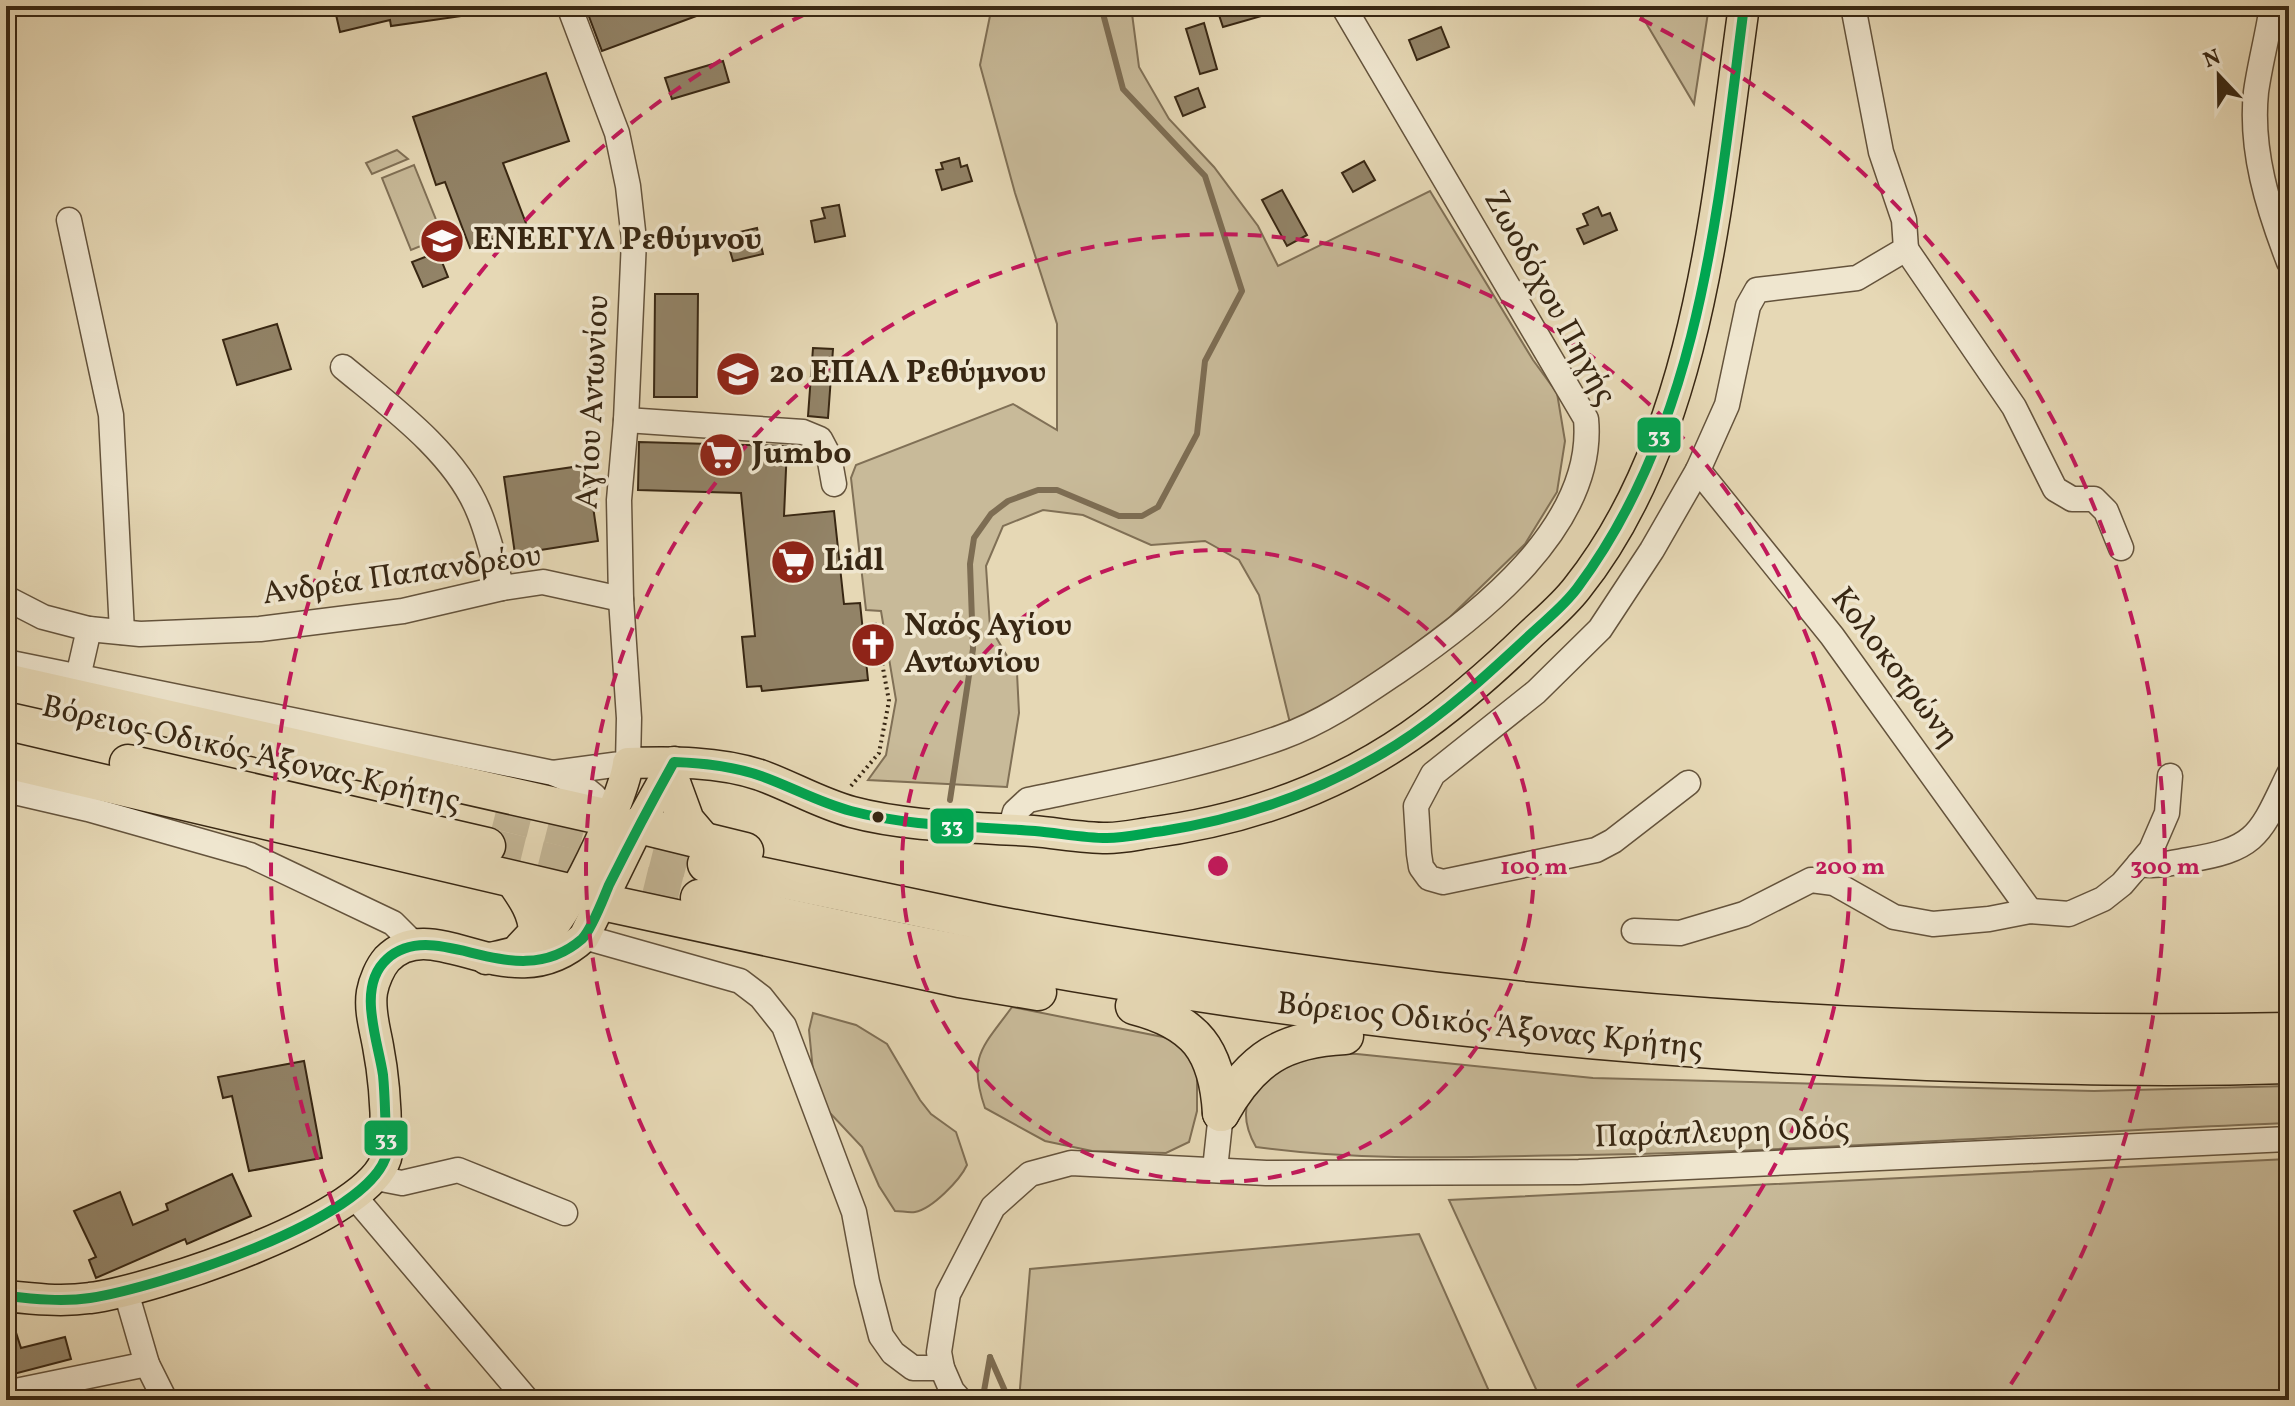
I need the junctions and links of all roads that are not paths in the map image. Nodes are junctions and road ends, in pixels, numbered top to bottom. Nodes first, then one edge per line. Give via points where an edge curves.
1 (569, 6) edge
2 (1343, 6) edge
3 (1744, 6) edge
4 (1853, 6) edge
5 (2272, 6) edge
6 (69, 220) dead end
7 (1906, 249) junction
8 (2289, 262) edge
9 (343, 367) dead end
10 (626, 420) junction
11 (1698, 470) junction
12 (834, 484) dead end
13 (2121, 548) dead end
14 (502, 588) junction
15 (6, 598) edge
16 (621, 599) junction
17 (89, 629) junction
18 (122, 632) junction
19 (6, 662) edge
20 (78, 677) junction
21 (6, 682) edge
22 (6, 699) edge
23 (6, 736) edge
24 (6, 760) edge
25 (628, 763) junction
26 (671, 767) junction
27 (553, 773) junction
28 (2289, 774) edge
29 (2170, 776) dead end
30 (1688, 783) dead end
31 (6, 790) edge
32 (496, 811) tunnel mouth
33 (624, 822) junction
34 (1010, 830) junction
35 (487, 846) tunnel mouth
36 (2139, 864) junction
37 (514, 880) junction
38 (696, 880) junction
39 (2030, 911) junction
40 (588, 914) junction
41 (1634, 931) dead end
42 (414, 944) junction
43 (522, 949) junction
44 (486, 959) junction
45 (1134, 1006) junction
46 (2289, 1031) edge
47 (1345, 1036) junction
48 (1827, 1059) junction
49 (2289, 1065) edge
50 (1221, 1113) junction
51 (2289, 1139) edge
52 (1215, 1169) junction
53 (365, 1187) junction
54 (565, 1213) dead end
55 (126, 1292) junction
56 (6, 1296) edge
57 (147, 1364) junction
58 (942, 1368) junction
59 (6, 1393) edge
60 (956, 1395) edge
61 (165, 1400) edge
62 (527, 1400) edge

1 - 10 street, Αγίου Αντωνίου via 617,133 628,186 634,240
2 - 34 street, Ζωοδόχου Πηγής via 1586,419 1586,450 1575,490 1533,557 1507,586 1349,704 1284,737 1215,759 1028,800 1015,812
3 - 34 main road via 1692,340 1663,429 1625,516 1577,589 1444,713 1372,762 1302,795 1232,817 1107,838
4 - 7 street via 1881,152 1904,220
5 - 8 street via 2254,120 2257,160
6 - 18 street via 111,415
7 - 11 street via 1857,278 1757,290 1748,306 1727,405
7 - 13 street via 2014,407 2055,489 2072,499 2094,499 2106,511
9 - 14 street via 453,468 478,509
10 - 12 street via 803,432 820,439
10 - 16 street, Αγίου Αντωνίου via 619,500
11 - 30 street via 1600,629 1536,692 1433,774 1416,806 1421,867 1429,878 1443,882 1596,850
11 - 39 street, Κολοκοτρώνη via 1832,636
14 - 16 street, Ανδρέα Παπανδρέου via 543,582
14 - 18 street, Ανδρέα Παπανδρέου via 403,611 260,629
15 - 17 street, Ανδρέα Παπανδρέου via 43,617
16 - 25 street, Αγίου Αντωνίου
17 - 18 street, Ανδρέα Παπανδρέου
17 - 20 street
19 - 20 street
20 - 27 street
21 - 33 highway
22 - 32 highway, Βόρειος Οδικός Άξονας Κρήτης
23 - 35 highway, Βόρειος Οδικός Άξονας Κρήτης
24 - 37 highway
25 - 26 main road
25 - 27 street
25 - 33 main road
26 - 33 main road
26 - 34 main road via 706,763 757,774 854,813
26 - 38 highway
27 - 33 street via 589,790
28 - 36 street via 2265,824 2241,848 2219,856
29 - 36 street via 2167,813
31 - 42 street via 250,855 393,923
33 - 38 highway
33 - 40 main road
36 - 39 street via 2122,884 2083,910
37 - 40 highway
37 - 43 highway via 537,921 537,933
38 - 40 highway
38 - 45 highway via 959,979
38 - 46 highway via 931,891 1149,930 1408,966 1718,999 1828,1023
38 - 48 highway, Βόρειος Οδικός Άξονας Κρήτης via 981,957 1310,1009 1602,1042
39 - 41 street via 1933,924 1894,917 1834,883 1811,880 1744,914 1680,933
40 - 43 main road
40 - 44 main road via 563,954 536,963
40 - 58 street via 740,981 784,1026 854,1212 881,1336 913,1368
42 - 44 main road via 427,942
42 - 53 main road via 386,960 372,992 388,1108 387,1156
43 - 44 main road
45 - 47 highway
45 - 50 highway via 1164,1014 1209,1054 1219,1082
47 - 48 highway via 1618,1063 1709,1067
47 - 50 highway via 1314,1037 1258,1063 1236,1086
48 - 49 highway, Βόρειος Οδικός Άξονας Κρήτης via 2047,1066
50 - 52 street
51 - 52 street, Παράπλευρη Οδός via 1579,1172
52 - 58 street, Παράπλευρη Οδός via 1071,1163 1030,1174 993,1207 948,1294 939,1352
53 - 54 street via 458,1170
53 - 55 main road via 311,1224
53 - 62 street
55 - 56 main road via 59,1301
55 - 57 street
57 - 59 street
57 - 61 street
58 - 60 street

